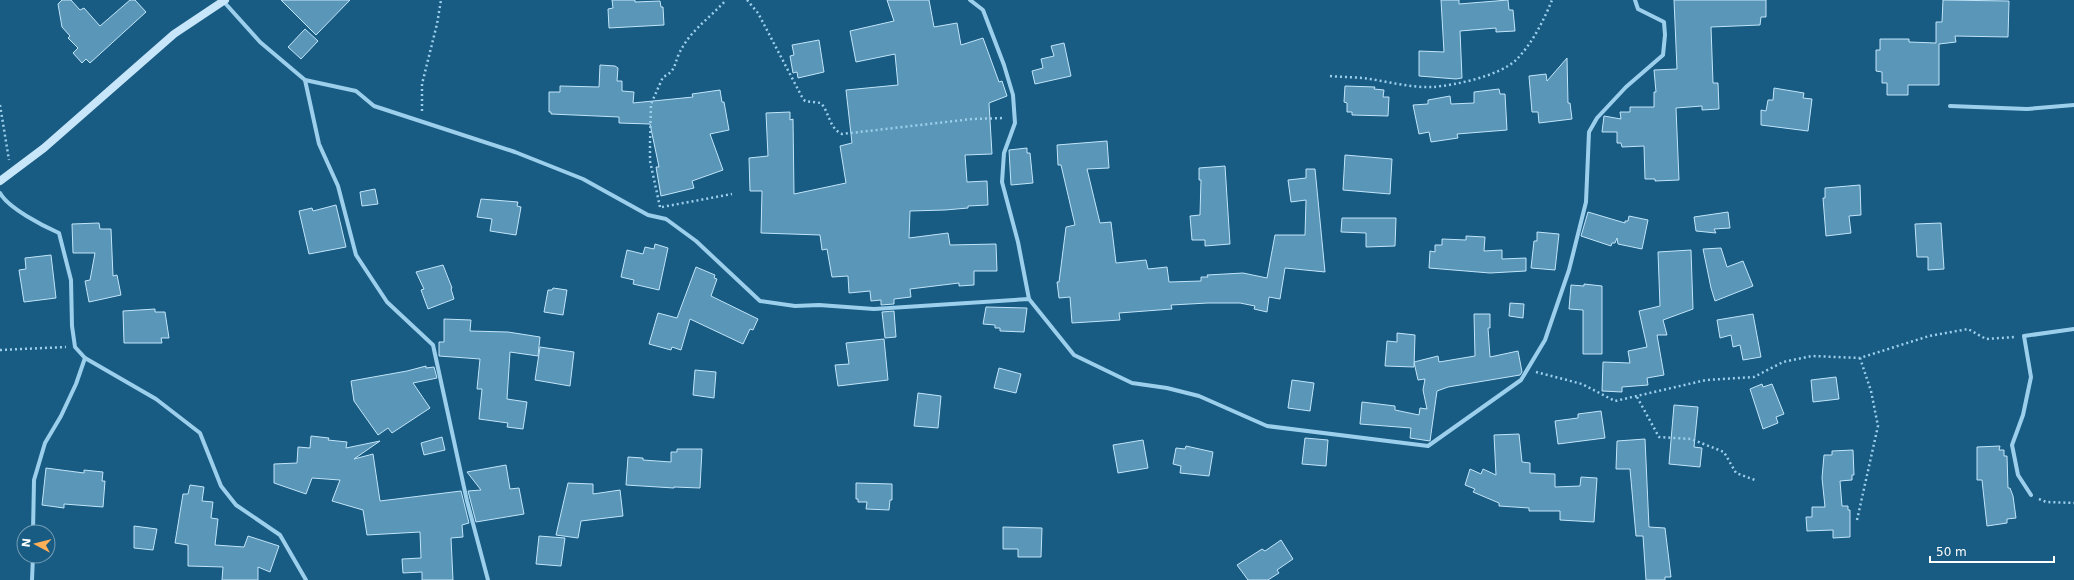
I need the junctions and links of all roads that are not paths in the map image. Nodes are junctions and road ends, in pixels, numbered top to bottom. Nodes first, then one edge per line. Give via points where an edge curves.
1 (970, 0) edge
2 (1635, 0) edge
3 (225, 1) edge
4 (304, 80) junction
5 (2074, 104) edge
6 (1950, 106) dead end
7 (0, 181) edge
8 (0, 193) edge
9 (1029, 299) junction
10 (2074, 329) edge
11 (85, 358) junction
12 (2032, 495) road end
13 (33, 524) edge
14 (33, 564) edge
15 (32, 580) edge
16 (306, 580) edge
17 (488, 580) edge

1 - 9 street via 983,10 1013,95 1015,123 1004,153 1002,182 1018,242
2 - 9 street via 1638,9 1664,22 1663,55 1616,97 1597,118 1590,132 1586,202 1569,270 1545,340 1521,380 1428,446 1267,426 1199,396 1132,383 1074,355
3 - 4 street via 260,42
3 - 7 main road via 174,34 44,148
4 - 9 street via 356,91 374,106 515,152 583,179 648,215 666,219 696,241 760,301 795,306 874,309
4 - 17 street via 319,144 338,186 356,255 386,302 434,345 467,501
5 - 6 street via 2027,109
8 - 11 street via 4,200 39,224 60,233 71,280 75,347
10 - 12 street via 2024,336 2031,377 2023,415 2012,445 2018,475
11 - 13 street via 64,409 45,443 34,480
11 - 16 street via 156,399 200,433 221,486 236,505 280,535
14 - 15 street

